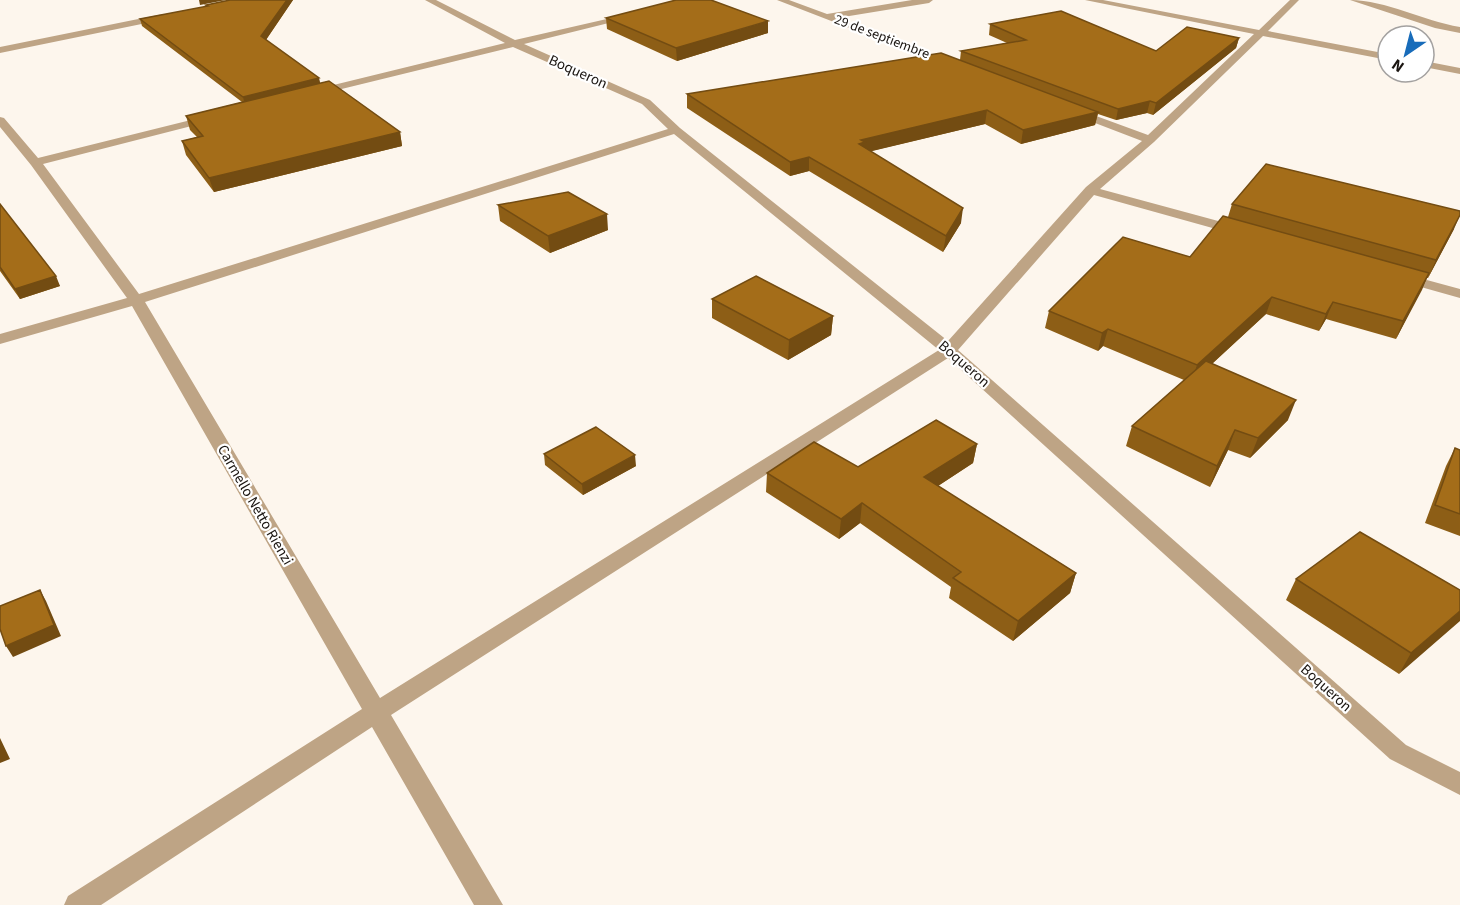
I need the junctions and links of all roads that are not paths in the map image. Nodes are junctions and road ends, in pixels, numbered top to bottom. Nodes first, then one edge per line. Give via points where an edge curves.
1 (429, 0) edge
2 (782, 0) edge
3 (929, 0) edge
4 (1089, 0) edge
5 (1295, 0) edge
6 (1354, 0) edge
7 (642, 12) edge
8 (172, 16) edge
9 (828, 16) junction
10 (1460, 30) edge
11 (1263, 33) junction
12 (515, 44) junction
13 (0, 50) edge
14 (1376, 55) edge
15 (1436, 66) edge
16 (964, 69) edge
17 (1460, 71) edge
18 (297, 97) edge
19 (1062, 106) edge
20 (218, 117) edge
21 (0, 120) edge
22 (676, 130) junction
23 (1150, 140) junction
24 (35, 162) junction
25 (1091, 190) junction
26 (1253, 235) edge
27 (1391, 274) edge
28 (1460, 294) edge
29 (136, 300) junction
30 (0, 339) edge
31 (949, 350) junction
32 (375, 713) junction
33 (1460, 784) edge
34 (78, 905) edge
35 (489, 905) edge

1 - 12 street, Boqueron
2 - 9 street, 29 de septiembre
3 - 9 street
4 - 11 street
5 - 11 street
6 - 10 street
7 - 12 street
8 - 13 street
9 - 16 street, 29 de septiembre
11 - 14 street
11 - 23 street
12 - 18 street
12 - 22 street, Boqueron via 646,102
15 - 17 street
19 - 23 street
20 - 24 street
21 - 24 street, Carmello Netto Rienzi
22 - 29 street
22 - 31 street, Boqueron
23 - 25 street
24 - 29 street, Carmello Netto Rienzi
25 - 26 street
25 - 31 street
27 - 28 street
29 - 30 street
29 - 32 street, Carmello Netto Rienzi
31 - 32 street
31 - 33 street, Boqueron via 1398,752
32 - 34 street
32 - 35 street, Carmello Netto Rienzi

